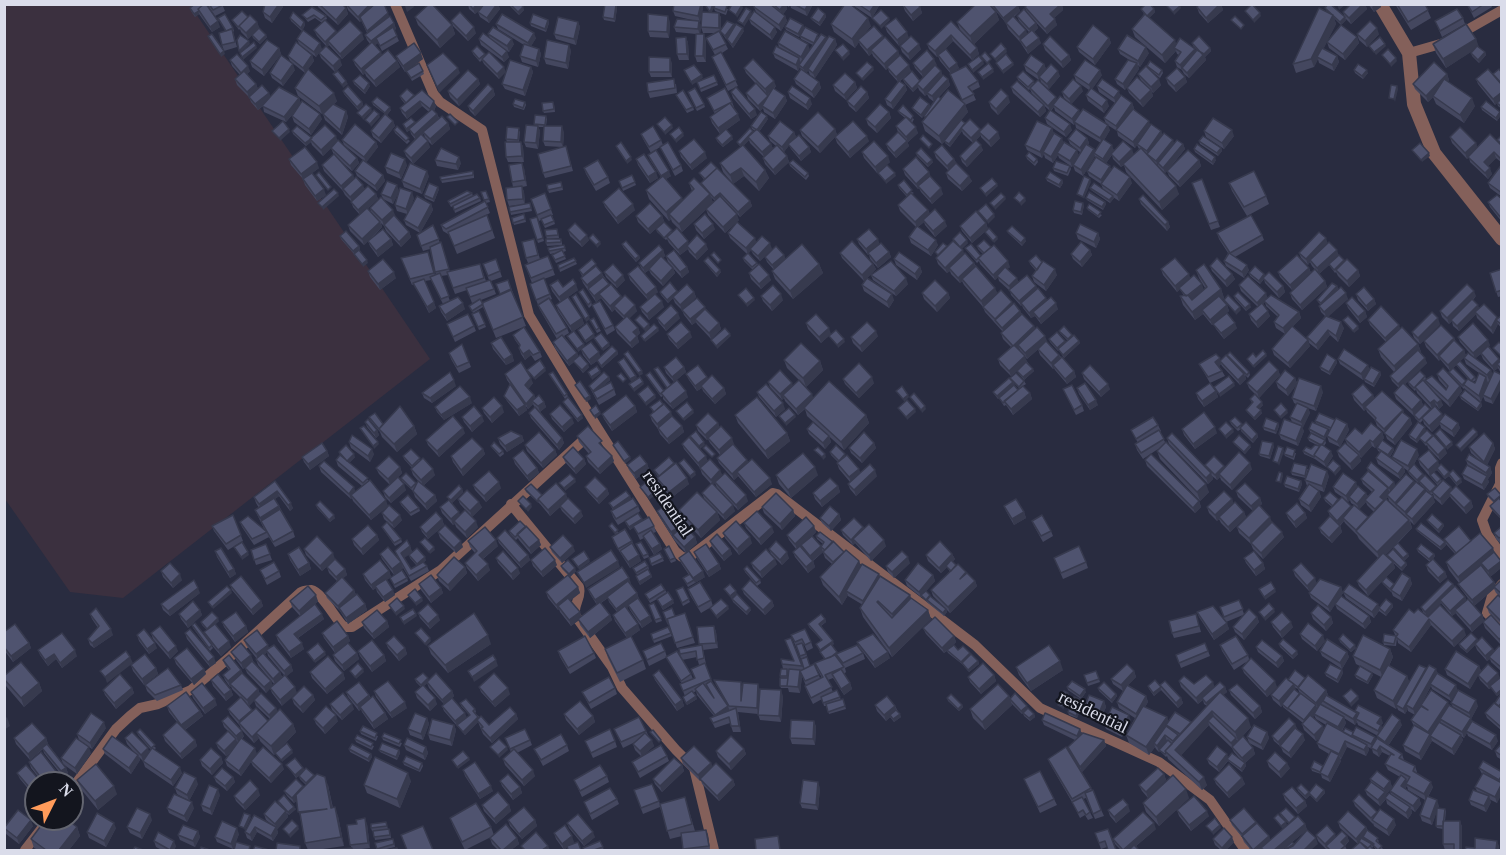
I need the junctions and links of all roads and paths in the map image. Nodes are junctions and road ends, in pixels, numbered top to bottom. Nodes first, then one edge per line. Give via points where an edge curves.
1 (395, 4) edge
2 (1380, 4) edge
3 (1502, 10) edge
4 (1409, 53) junction
5 (1502, 238) edge
6 (597, 427) junction
7 (1502, 463) edge
8 (511, 504) junction
9 (1502, 556) edge
10 (1502, 584) edge
11 (1502, 628) edge
12 (84, 773) edge
13 (40, 831) edge
14 (25, 850) edge
15 (714, 850) edge
16 (1245, 850) edge

1 - 6 street, residential via 433,93 482,130 529,315
2 - 4 street
3 - 4 street via 1444,44
4 - 5 street via 1414,105 1434,153
6 - 8 street
6 - 16 street, residential via 682,557 688,558 777,494 975,645 1040,708 1159,762 1210,800
7 - 9 street via 1500,484 1482,520
8 - 12 street via 441,570 352,627 344,627 317,593 301,592 191,690 140,708 130,716
8 - 15 street via 579,587 575,615 622,688 694,768
10 - 11 street via 1492,596 1487,612
13 - 14 street

